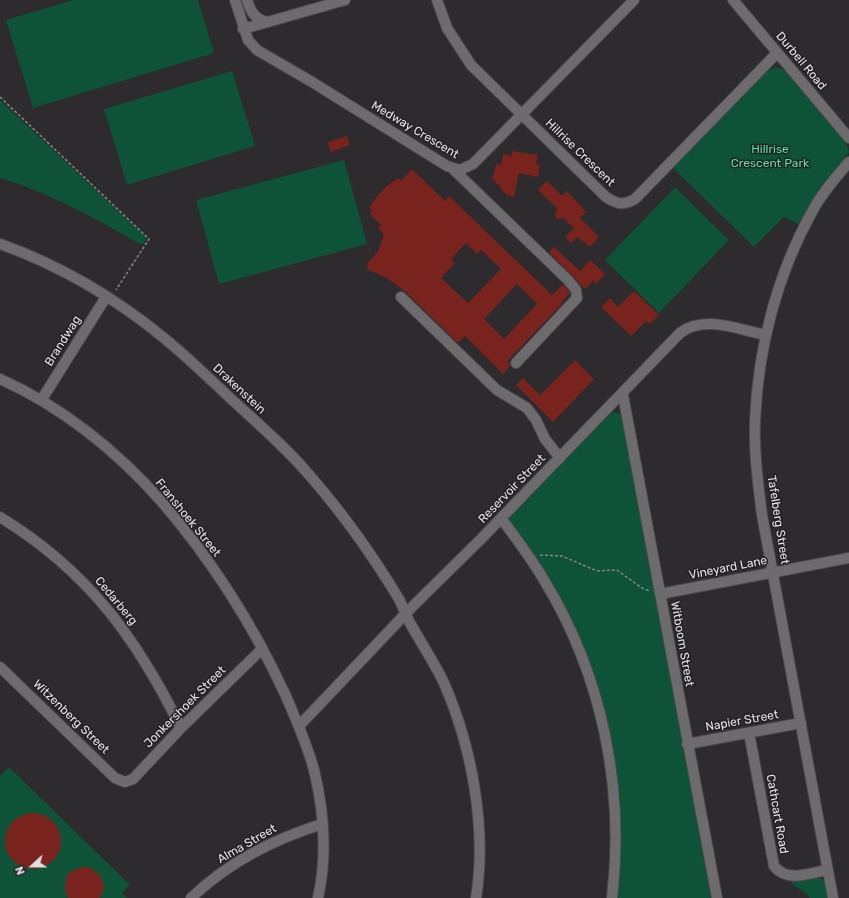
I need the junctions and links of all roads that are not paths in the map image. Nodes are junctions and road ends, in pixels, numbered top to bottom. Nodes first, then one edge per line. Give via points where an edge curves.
1 (235, 0) edge
2 (247, 0) edge
3 (346, 0) edge
4 (437, 0) edge
5 (634, 0) edge
6 (733, 0) edge
7 (268, 22) junction
8 (243, 29) junction
9 (777, 53) junction
10 (522, 115) junction
11 (849, 138) edge
12 (849, 162) edge
13 (454, 170) junction
14 (0, 244) edge
15 (106, 297) junction
16 (401, 297) dead end
17 (766, 335) junction
18 (516, 362) dead end
19 (0, 379) edge
20 (623, 394) junction
21 (42, 399) junction
22 (560, 458) junction
23 (0, 517) edge
24 (501, 518) junction
25 (849, 558) edge
26 (773, 572) junction
27 (660, 594) junction
28 (406, 614) junction
29 (262, 649) junction
30 (0, 667) edge
31 (801, 723) junction
32 (299, 726) junction
33 (181, 728) junction
34 (749, 733) junction
35 (687, 744) junction
36 (125, 782) joint
37 (322, 824) junction
38 (828, 870) junction
39 (191, 898) edge
40 (318, 898) edge
41 (476, 898) edge
42 (612, 898) edge
43 (717, 898) edge
44 (833, 898) edge

1 - 8 street, Medway Crescent
2 - 7 street via 253,15
3 - 7 street
4 - 10 street, Hillrise Crescent via 447,28 471,65
5 - 10 street, Medway Crescent
6 - 9 street, Durbell Road
7 - 8 street
8 - 13 street, Medway Crescent via 257,50
9 - 10 street, Hillrise Crescent via 635,199 624,204 606,197
9 - 11 street, Durbell Road
10 - 13 street, Medway Crescent via 469,167
12 - 17 street, Tafelberg Street via 813,210 780,282
13 - 18 street via 533,244 576,290 577,298
14 - 15 street, Drakenstein via 75,278
15 - 21 street, Brandwag
15 - 28 street, Drakenstein via 164,338 310,475 371,555
16 - 22 street via 497,390 527,408
17 - 20 street, Reservoir Street via 714,324 701,323 688,327
17 - 26 street, Tafelberg Street via 758,385 755,451 762,514
19 - 21 street, Franshoek Street
20 - 22 street, Reservoir Street
20 - 27 street, Witboom Street
21 - 29 street, Franshoek Street via 95,439 161,502 212,568
22 - 24 street, Reservoir Street
23 - 33 street, Cedarberg via 30,535 62,562 104,604 136,646 158,681
24 - 28 street, Reservoir Street
24 - 42 street via 552,593 573,634 590,678 610,760 616,809 616,858
25 - 26 street, Vineyard Lane
26 - 27 street, Vineyard Lane
26 - 31 street, Tafelberg Street
27 - 35 street, Witboom Street
28 - 32 street, Reservoir Street
28 - 41 street, Drakenstein via 443,682 465,743 477,812
29 - 32 street, Franshoek Street
29 - 33 street, Jonkershoek Street
30 - 36 street, Witzenberg Street via 115,778
31 - 34 street, Napier Street
31 - 38 street, Tafelberg Street
32 - 37 street, Franshoek Street via 314,770
33 - 36 street, Jonkershoek Street via 133,779
34 - 35 street, Napier Street
34 - 38 street, Cathcart Road via 774,866 781,873 791,876
35 - 43 street, Witboom Street
37 - 39 street, Alma Street via 288,835 260,849 232,866
37 - 40 street, Franshoek Street via 323,860
38 - 44 street, Tafelberg Street

